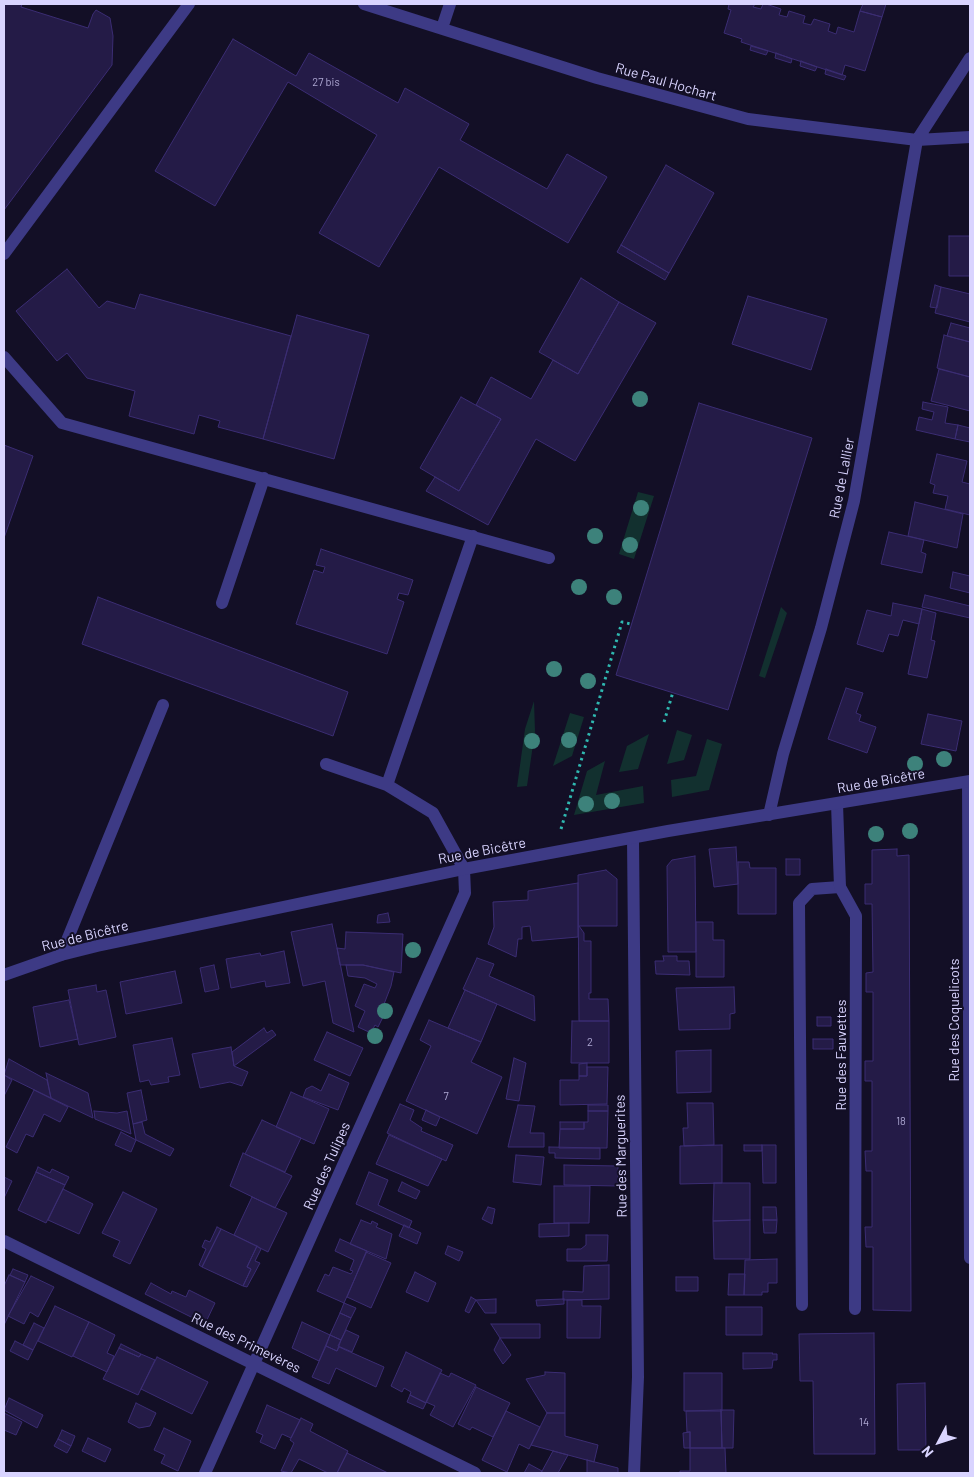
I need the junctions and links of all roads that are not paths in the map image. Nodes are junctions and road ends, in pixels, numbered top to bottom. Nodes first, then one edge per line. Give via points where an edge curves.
1 (189, 4) edge
2 (364, 4) edge
3 (450, 4) edge
4 (442, 28) junction
5 (970, 58) edge
6 (970, 137) edge
7 (917, 140) junction
8 (4, 254) edge
9 (4, 357) edge
10 (264, 478) junction
11 (473, 536) junction
12 (549, 558) dead end
13 (222, 604) dead end
14 (163, 705) dead end
15 (326, 764) dead end
16 (969, 781) edge
17 (387, 785) junction
18 (837, 804) junction
19 (769, 815) junction
20 (633, 838) junction
21 (464, 869) junction
22 (840, 887) junction
23 (60, 955) junction
24 (4, 975) edge
25 (4, 1240) edge
26 (970, 1258) edge
27 (802, 1305) dead end
28 (856, 1309) dead end
29 (254, 1365) junction
30 (205, 1473) edge
31 (474, 1473) edge
32 (634, 1473) edge

1 - 8 street
2 - 4 street, Rue Paul Hochart
3 - 4 street
4 - 7 street, Rue Paul Hochart via 669,99 748,119
5 - 7 street
6 - 7 street, Rue Paul Hochart
7 - 19 street, Rue de Lallier via 854,501
9 - 10 street via 62,423
10 - 11 street
10 - 13 street
11 - 12 street
11 - 17 street
14 - 23 street
15 - 17 street
16 - 18 street, Rue de Bicêtre
16 - 26 street, Rue des Coquelicots
17 - 21 street via 433,813
18 - 19 street, Rue de Bicêtre
18 - 22 street, Rue des Fauvettes
19 - 20 street, Rue de Bicêtre
20 - 21 street, Rue de Bicêtre
20 - 32 street, Rue des Marguerites via 638,1377
21 - 23 street, Rue de Bicêtre
21 - 29 street, Rue des Tulipes via 465,893
22 - 27 street via 812,888 798,903
22 - 28 street, Rue des Fauvettes via 856,916
23 - 24 street, Rue de Bicêtre
25 - 29 street, Rue des Primevères
29 - 30 street, Rue des Tulipes
29 - 31 street, Rue des Primevères

